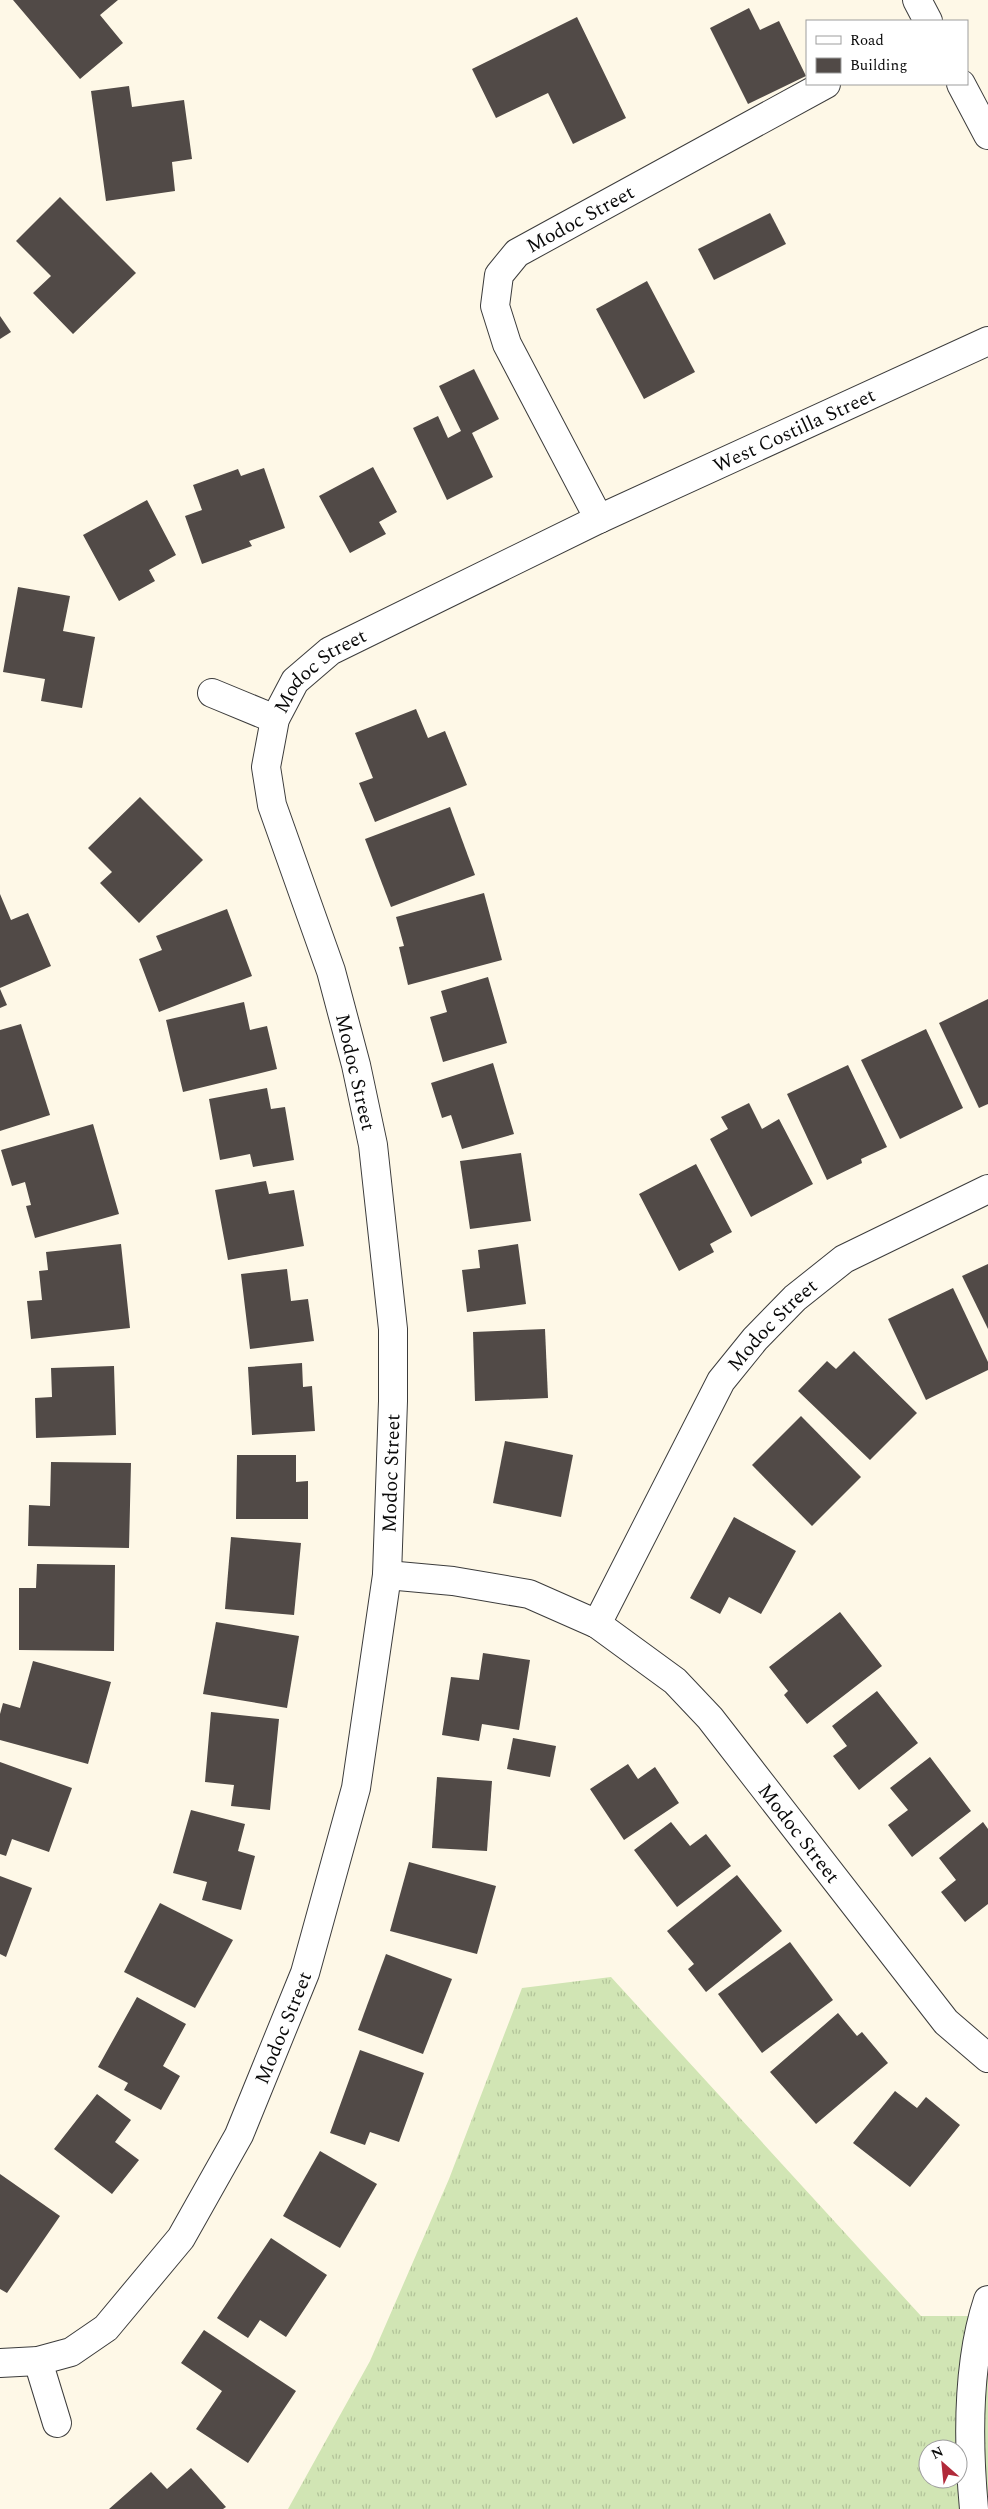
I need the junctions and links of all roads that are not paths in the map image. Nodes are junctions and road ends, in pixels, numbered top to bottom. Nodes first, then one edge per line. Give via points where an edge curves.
1 (917, 0) edge
2 (927, 20) edge
3 (824, 85) edge
4 (962, 85) edge
5 (988, 135) edge
6 (988, 341) edge
7 (599, 519) junction
8 (212, 693) dead end
9 (275, 719) junction
10 (988, 1189) edge
11 (387, 1575) junction
12 (597, 1624) junction
13 (988, 2058) edge
14 (988, 2300) edge
15 (38, 2361) junction
16 (0, 2363) edge
17 (57, 2423) dead end
18 (974, 2509) edge

1 - 2 street
3 - 7 street, Modoc Street via 517,253 499,275 495,306 507,344
4 - 5 street
6 - 7 street, West Costilla Street
7 - 9 street, Modoc Street via 330,651 295,682
8 - 9 street
9 - 11 street, Modoc Street via 266,767 272,805 331,971 373,1145 393,1329
10 - 12 street, Modoc Street via 844,1259 795,1298 755,1339 721,1381
11 - 12 street, Modoc Street via 453,1581 529,1594
11 - 15 street, Modoc Street via 356,1788 305,1973 238,2136 181,2238 106,2328 71,2352
12 - 13 street, Modoc Street via 675,1680 710,1718 946,2022
14 - 18 street via 972,2391 970,2462
15 - 16 street, Modoc Street
15 - 17 street

